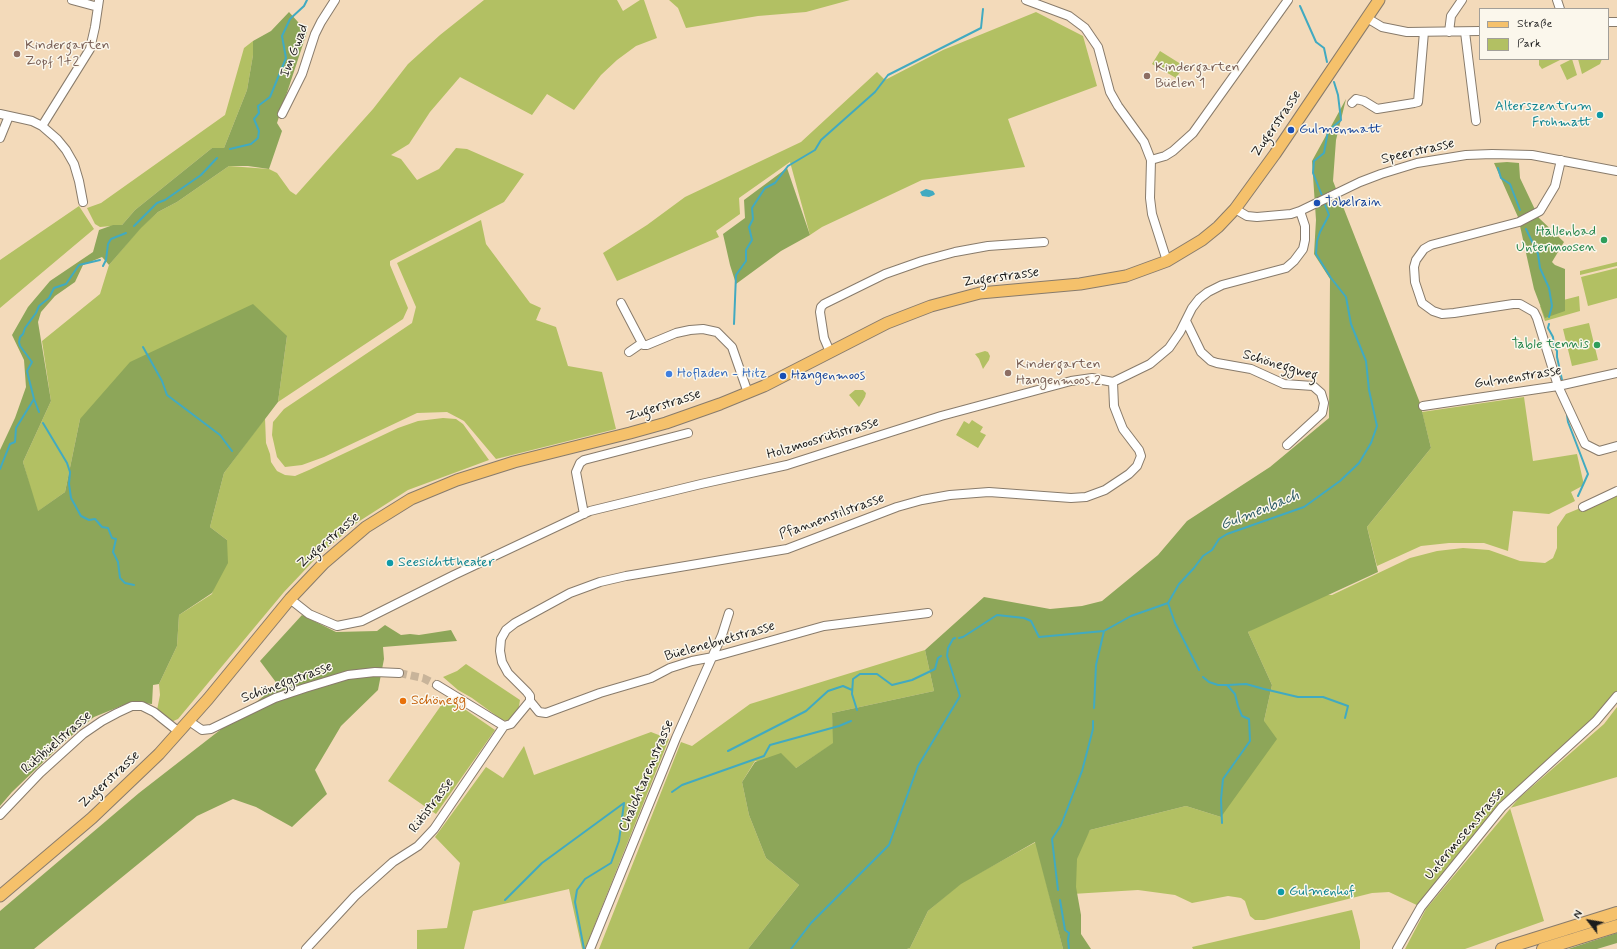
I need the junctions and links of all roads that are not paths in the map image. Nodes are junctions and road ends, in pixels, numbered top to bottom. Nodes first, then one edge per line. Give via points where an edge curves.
1 (72, 0) edge
2 (335, 0) edge
3 (1026, 0) edge
4 (1288, 0) edge
5 (1379, 0) edge
6 (1462, 0) edge
7 (98, 3) edge
8 (1043, 3) edge
9 (1367, 18) junction
10 (1479, 31) edge
11 (1424, 32) junction
12 (1449, 32) junction
13 (1465, 32) junction
14 (1352, 103) dead end
15 (0, 114) edge
16 (282, 114) dead end
17 (9, 116) junction
18 (1476, 121) dead end
19 (42, 126) junction
20 (0, 138) edge
21 (1151, 160) junction
22 (1561, 160) junction
23 (1617, 171) edge
24 (83, 202) dead end
25 (1235, 209) junction
26 (1300, 211) junction
27 (1044, 242) dead end
28 (1167, 261) junction
29 (621, 303) dead end
30 (1186, 321) junction
31 (642, 344) junction
32 (629, 352) dead end
33 (830, 352) junction
34 (1617, 373) edge
35 (1113, 382) junction
36 (1558, 386) junction
37 (748, 393) junction
38 (1423, 406) dead end
39 (688, 433) dead end
40 (1287, 445) dead end
41 (1617, 446) edge
42 (1617, 492) edge
43 (1583, 507) dead end
44 (584, 514) junction
45 (290, 599) junction
46 (729, 613) dead end
47 (928, 613) dead end
48 (713, 657) junction
49 (399, 673) tunnel mouth
50 (437, 685) tunnel mouth
51 (1617, 696) edge
52 (530, 701) junction
53 (189, 721) junction
54 (504, 726) junction
55 (179, 732) junction
56 (0, 815) edge
57 (0, 896) edge
58 (1617, 913) edge
59 (1617, 926) edge
60 (306, 949) edge
61 (590, 949) edge
62 (1397, 949) edge
63 (1502, 949) edge
64 (1543, 949) edge

1 - 7 street
2 - 16 street, Im Gwad via 315,34 302,74
3 - 8 street
4 - 21 street via 1193,133 1166,156
5 - 9 main road, Zugerstrasse
6 - 12 street via 1451,16
7 - 19 street via 96,27 90,49
8 - 21 street via 1069,16 1085,28 1098,47 1110,92 1144,142
9 - 11 street via 1377,25 1393,30
9 - 25 main road, Zugerstrasse
10 - 13 street
11 - 12 street
11 - 14 street via 1418,102 1377,109 1356,99
12 - 13 street
13 - 18 street
15 - 17 street
17 - 19 street
17 - 20 street
19 - 24 street via 57,138 71,158
21 - 28 street via 1152,214
22 - 23 street, Speerstrasse
22 - 26 street, Speerstrasse via 1532,155 1500,154 1437,159 1381,174
22 - 36 street via 1555,186 1540,211 1519,222 1431,245 1419,254 1414,274 1422,303 1437,313 1454,313 1504,304 1520,304 1534,312
25 - 26 street, Speerstrasse via 1246,216 1256,218 1282,216
25 - 28 main road, Zugerstrasse via 1202,240
26 - 30 street via 1305,226 1305,240 1303,249 1294,261 1286,268 1222,285 1208,292 1192,308
27 - 33 street via 988,246 922,261 885,274 824,304 820,312 824,338
28 - 33 main road, Zugerstrasse via 1126,276 1080,284 980,293 931,306 906,315
29 - 31 street
30 - 35 street via 1176,339 1150,364
30 - 40 street, Schöneggweg via 1201,352 1211,361 1251,369 1284,384 1313,386 1321,393 1324,403 1322,413
31 - 32 street
31 - 37 street via 647,345 690,330 717,332 732,347
33 - 37 main road, Zugerstrasse
34 - 36 street, Gulmenstrasse
35 - 44 street, Holzmoosrütistrasse via 1092,378 1071,381 941,416 787,465
35 - 52 street, Pfannenstilstrasse via 1114,406 1118,419 1140,450 1141,456 1137,466 1129,474 1105,490 1086,497 1071,498 989,492 922,500 787,549 600,582 576,591 515,622 506,630 501,639 502,662 508,673 530,696
36 - 38 street, Gulmenstrasse
36 - 41 street via 1585,444 1599,451
37 - 45 main road, Zugerstrasse via 666,423 478,473 412,499 346,542
39 - 44 street via 580,463 576,472
42 - 43 street
44 - 45 street, Holzmoosrütistrasse via 362,621 337,626 309,614
45 - 53 main road, Zugerstrasse
46 - 48 street, Chalchtarenstrasse
47 - 48 street, Büelenebnetstrasse via 824,626
48 - 52 street, Büelenebnetstrasse via 692,660 651,678 600,693 546,714 539,712
48 - 61 street, Chalchtarenstrasse via 667,759
49 - 53 street, Schöneggstrasse via 348,675 275,698 211,729 202,730
50 - 54 street
51 - 62 street, Untermosenstrasse via 1596,722 1502,807 1421,907
52 - 54 street, Rütistrasse via 511,724
53 - 55 main road, Zugerstrasse
54 - 60 street, Rütistrasse via 434,829 418,846 393,862 355,896
55 - 56 street, Rütibüelstrasse via 142,706 132,706 117,712 91,728 71,745
55 - 57 main road, Zugerstrasse via 92,818
58 - 63 highway
59 - 64 highway

